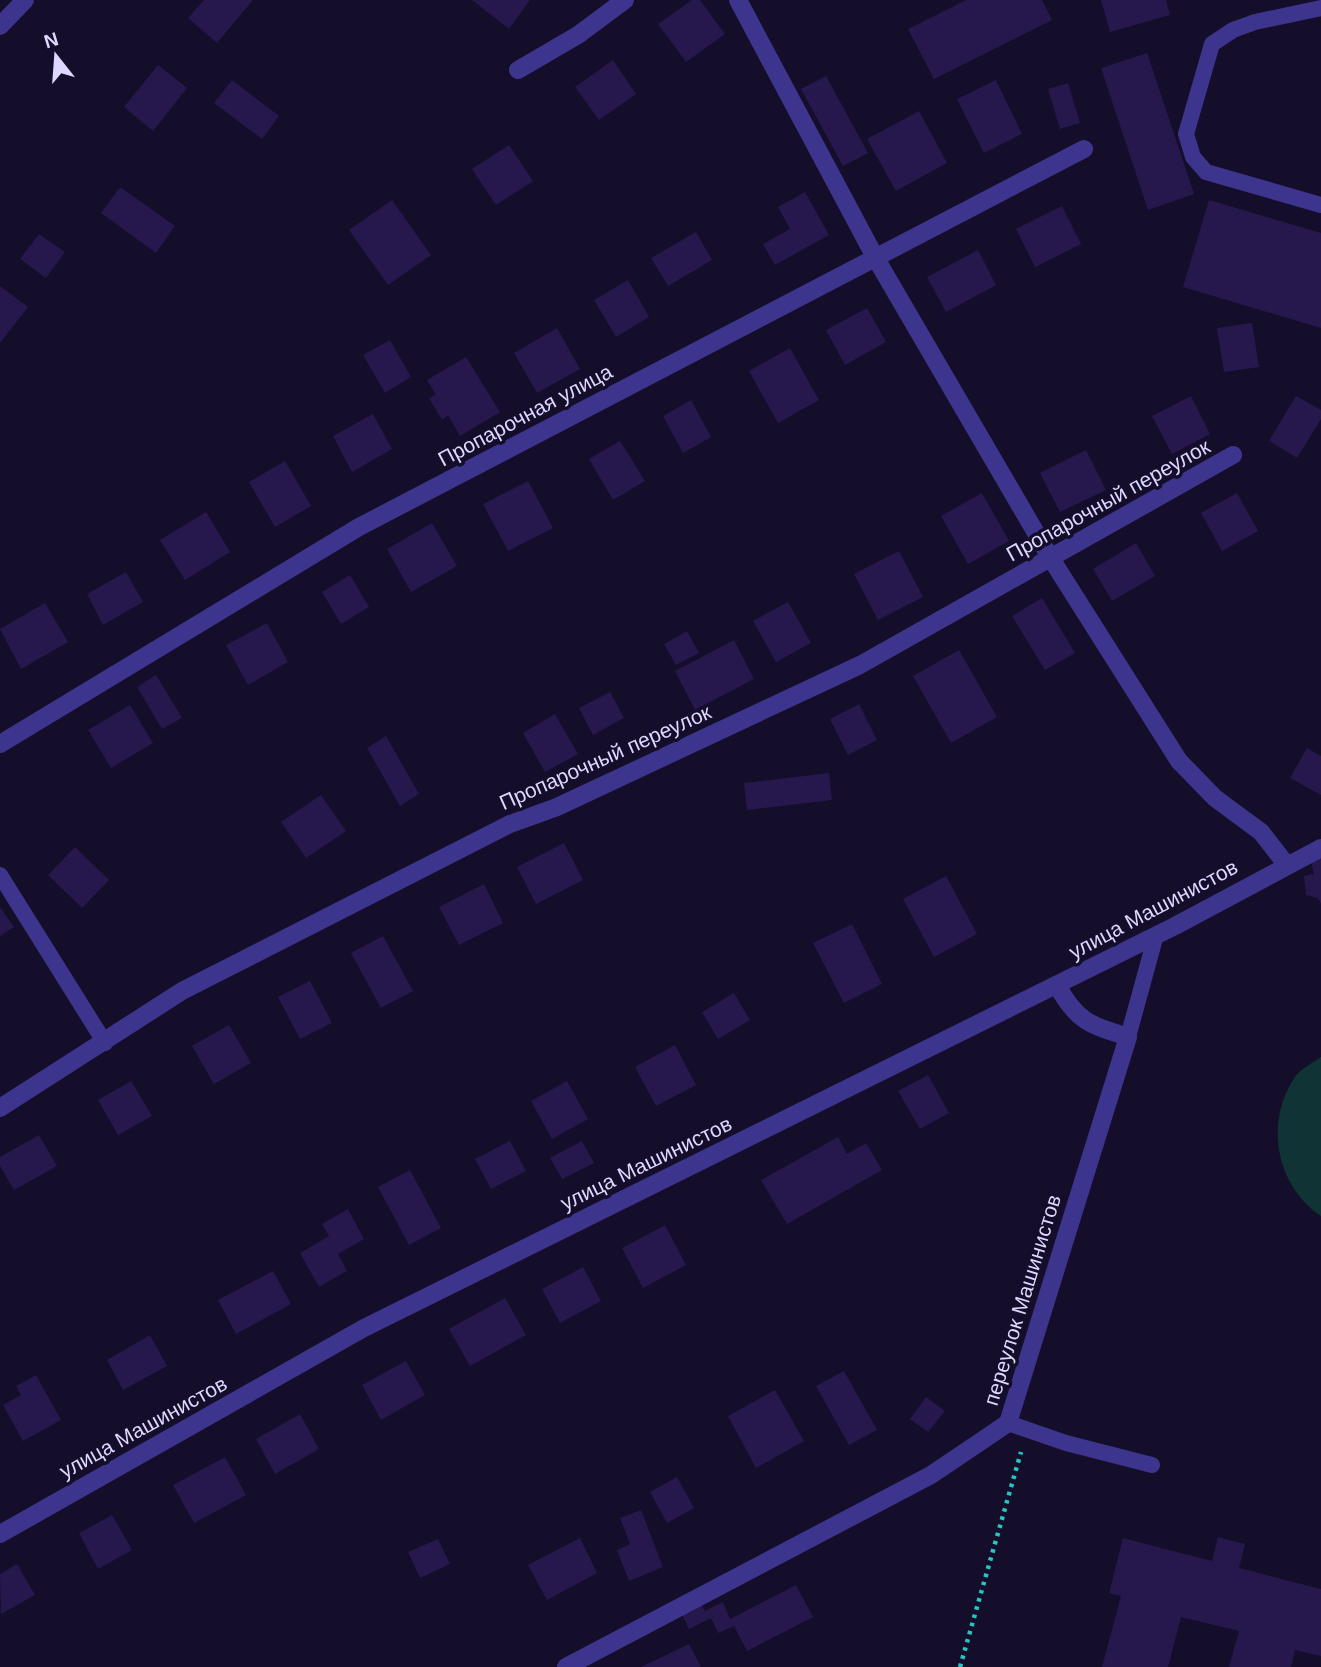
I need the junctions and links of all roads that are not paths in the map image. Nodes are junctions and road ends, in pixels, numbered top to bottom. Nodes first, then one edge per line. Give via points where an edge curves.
1 (25, 0) edge
2 (625, 0) edge
3 (738, 0) edge
4 (1321, 8) edge
5 (0, 26) edge
6 (518, 69) dead end
7 (1084, 149) dead end
8 (1321, 205) edge
9 (875, 257) junction
10 (1233, 456) dead end
11 (1049, 557) junction
12 (0, 744) edge
13 (1321, 848) edge
14 (1286, 864) junction
15 (0, 875) edge
16 (1156, 935) junction
17 (1057, 985) junction
18 (1128, 1037) junction
19 (104, 1044) junction
20 (0, 1108) edge
21 (1008, 1423) junction
22 (1152, 1465) dead end
23 (0, 1534) edge
24 (566, 1667) edge

1 - 5 street
2 - 6 street via 578,35
3 - 9 street
4 - 8 lane via 1255,22 1212,44 1186,134 1193,157 1206,172
7 - 9 street, Пропарочная улица
9 - 11 street
9 - 12 street, Пропарочная улица via 359,527
10 - 11 street, Пропарочный переулок
11 - 14 street via 1179,761 1215,798 1261,832
11 - 19 street, Пропарочный переулок via 860,666 557,807 510,824 182,991
13 - 14 street, улица Машинистов
14 - 16 street, улица Машинистов
15 - 19 lane
16 - 17 street, улица Машинистов
16 - 18 lane
17 - 18 street via 1089,1025
17 - 23 street, улица Машинистов via 364,1328
18 - 21 street, переулок Машинистов
19 - 20 street, Пропарочный переулок
21 - 22 lane via 1066,1444
21 - 24 street, переулок Машинистов via 931,1475

